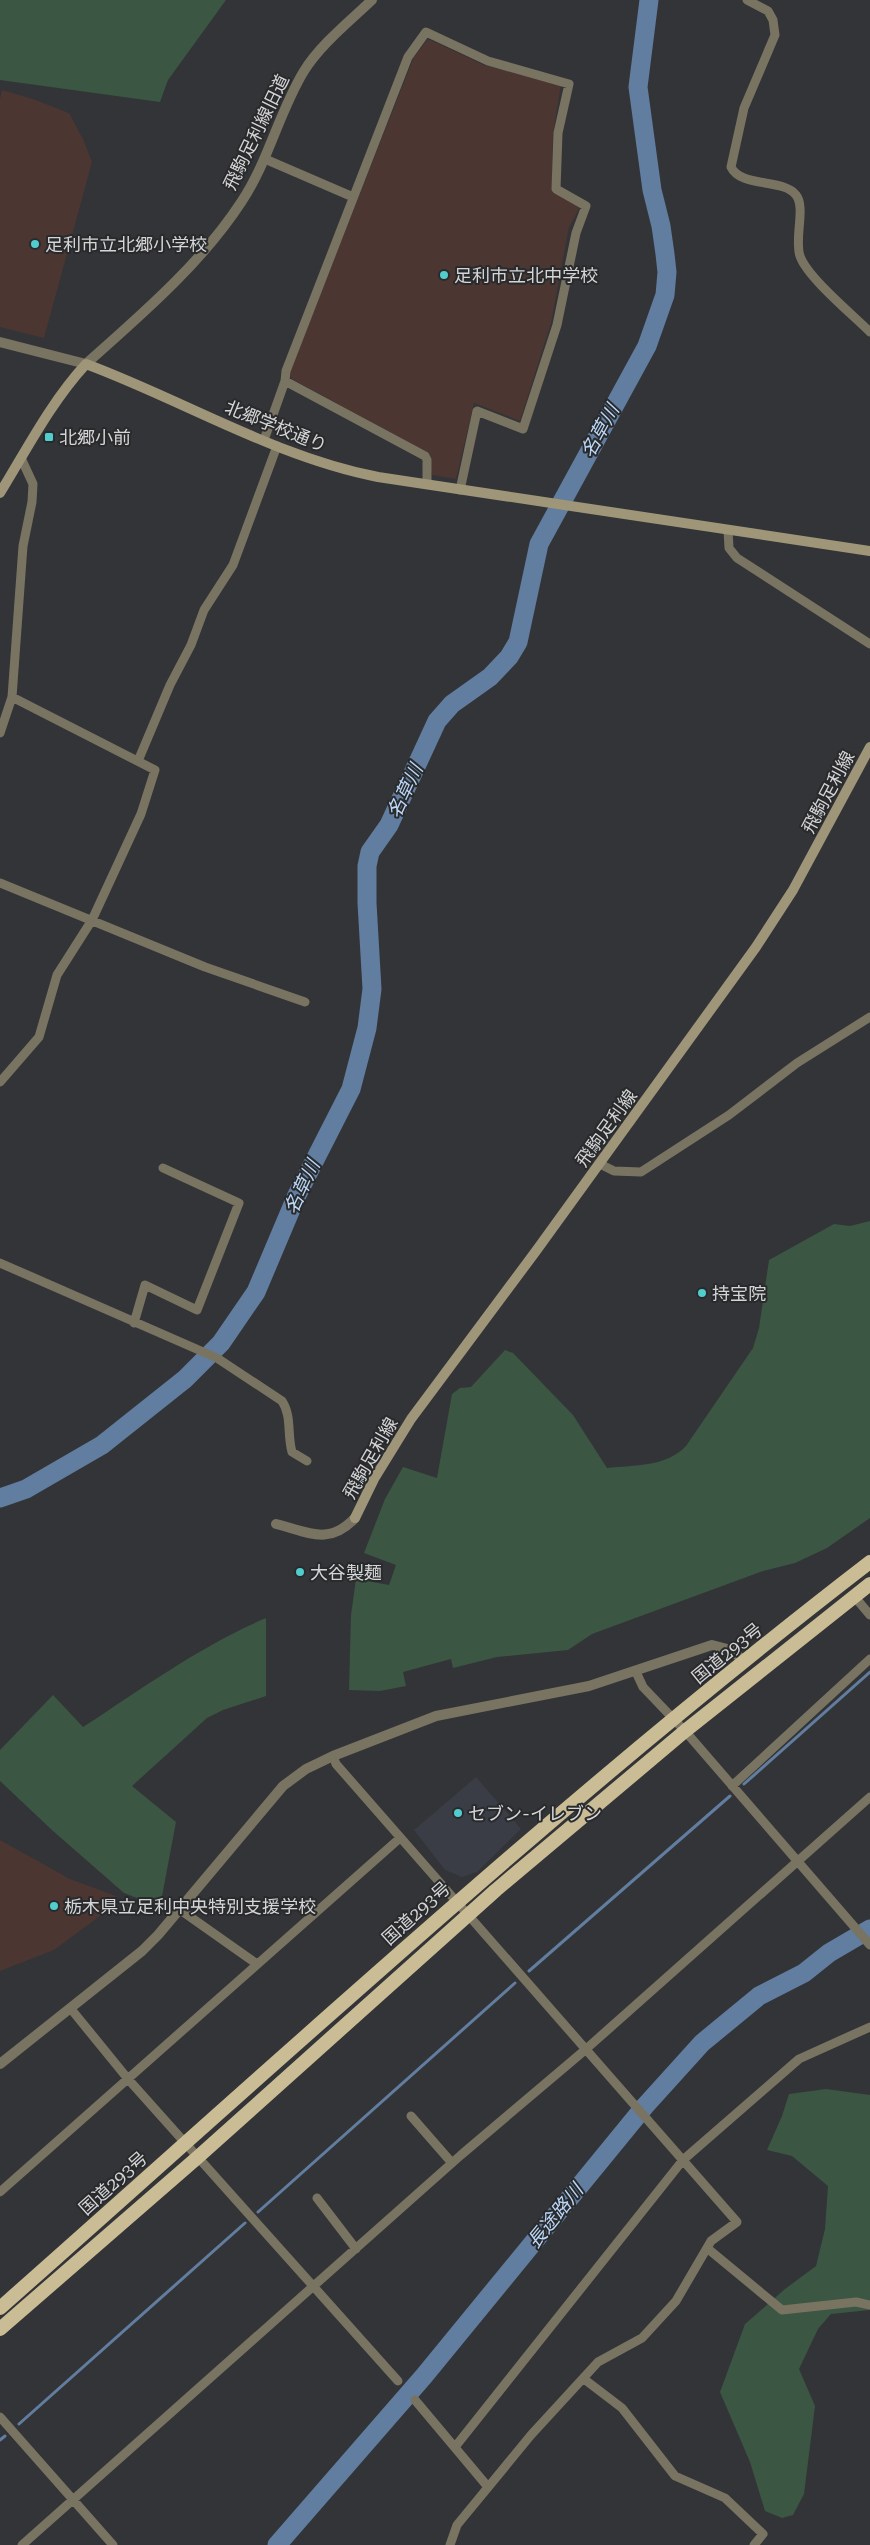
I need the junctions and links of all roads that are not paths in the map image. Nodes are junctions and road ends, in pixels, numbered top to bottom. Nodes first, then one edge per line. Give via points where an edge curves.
1 (372, 0) edge
2 (747, 0) edge
3 (265, 159) junction
4 (353, 198) junction
5 (870, 332) edge
6 (0, 342) edge
7 (86, 364) junction
8 (285, 381) junction
9 (264, 440) junction
10 (277, 446) junction
11 (21, 458) junction
12 (427, 484) junction
13 (460, 490) junction
14 (0, 493) edge
15 (728, 530) junction
16 (870, 551) edge
17 (870, 644) edge
18 (12, 697) junction
19 (0, 732) edge
20 (870, 748) edge
21 (138, 761) junction
22 (0, 883) edge
23 (92, 920) junction
24 (305, 1002) dead end
25 (870, 1017) edge
26 (0, 1082) edge
27 (600, 1164) junction
28 (163, 1168) dead end
29 (0, 1263) edge
30 (134, 1323) junction
31 (307, 1461) dead end
32 (355, 1518) joint
33 (276, 1524) dead end
34 (870, 1562) edge
35 (870, 1584) edge
36 (854, 1596) junction
37 (870, 1615) edge
38 (870, 1660) edge
39 (745, 1662) junction
40 (636, 1672) junction
41 (674, 1719) junction
42 (685, 1731) junction
43 (333, 1756) junction
44 (732, 1786) junction
45 (870, 1797) edge
46 (400, 1838) junction
47 (797, 1860) junction
48 (456, 1902) junction
49 (179, 1909) junction
50 (468, 1914) junction
51 (869, 1944) edge
52 (257, 1964) junction
53 (71, 2009) junction
54 (870, 2027) edge
55 (585, 2050) junction
56 (0, 2064) edge
57 (128, 2079) junction
58 (411, 2116) dead end
59 (186, 2143) junction
60 (198, 2157) junction
61 (683, 2160) junction
62 (452, 2163) junction
63 (0, 2192) edge
64 (317, 2198) dead end
65 (707, 2248) junction
66 (356, 2249) junction
67 (313, 2288) junction
68 (870, 2305) edge
69 (0, 2308) edge
70 (0, 2329) edge
71 (584, 2379) junction
72 (398, 2381) dead end
73 (414, 2400) dead end
74 (0, 2417) edge
75 (454, 2448) junction
76 (488, 2487) junction
77 (73, 2500) junction
78 (22, 2545) edge
79 (113, 2545) edge
80 (450, 2545) edge
81 (754, 2545) edge

1 - 3 street, 飛駒足利線旧道 via 305,70
2 - 5 street via 768,11 775,35 744,108 731,167 740,176 796,194 800,202 797,244 804,266
3 - 4 street
3 - 7 street, 飛駒足利線旧道 via 239,206 197,260
4 - 8 street via 286,371
4 - 13 street via 408,57 426,32 488,61 569,84 558,133 556,189 586,206 576,233 557,325 523,429 477,411
6 - 7 street, 北郷学校通り
7 - 9 main road, 北郷学校通り
7 - 11 main road via 67,387
8 - 9 street
8 - 12 street via 424,456 427,460
9 - 10 main road, 北郷学校通り
10 - 12 main road, 北郷学校通り via 340,469
10 - 21 street via 232,565 204,610
11 - 14 main road
11 - 18 street via 33,484 23,546
12 - 13 main road, 北郷学校通り
13 - 15 main road, 北郷学校通り
15 - 16 main road
15 - 17 street via 729,548 737,558
18 - 19 street
18 - 21 street
20 - 27 main road, 飛駒足利線 via 793,890 729,986
21 - 23 street via 155,770 141,814
22 - 23 street
23 - 24 street via 205,967
23 - 26 street via 57,975 39,1037
25 - 27 street via 797,1063 729,1115 641,1172 614,1171
27 - 32 main road, 飛駒足利線 via 411,1419 374,1479
28 - 30 street via 239,1203 197,1310 145,1285
29 - 30 street
30 - 31 street via 217,1358 282,1401 288,1410 292,1452
32 - 33 street via 344,1530 330,1535
34 - 39 highway, 国道293号
35 - 36 highway, 国道293号
36 - 37 street
36 - 42 highway, 国道293号
38 - 44 street
39 - 40 street via 731,1650 712,1645
39 - 41 highway, 国道293号
40 - 41 street via 643,1687
40 - 43 street via 589,1686 436,1716
41 - 42 street
41 - 48 highway, 国道293号
42 - 44 street
42 - 50 highway, 国道293号
43 - 46 street via 336,1764
43 - 49 street via 306,1769 283,1786
44 - 47 street
45 - 47 street
46 - 48 street
46 - 52 street
47 - 51 street
47 - 55 street
48 - 50 street
48 - 59 highway, 国道293号
49 - 52 street
49 - 53 street via 142,1951
50 - 55 street
50 - 60 highway, 国道293号
52 - 57 street
53 - 56 street
53 - 57 street
54 - 61 street via 799,2059
55 - 61 street
55 - 62 street
57 - 59 street
57 - 63 street
58 - 62 street
59 - 60 street
59 - 69 highway, 国道293号
60 - 67 street
60 - 70 highway, 国道293号
61 - 65 street via 737,2222 711,2241
61 - 75 street
62 - 66 street
64 - 66 street
65 - 68 street via 782,2310 856,2302
65 - 71 street via 676,2301 642,2338 598,2362
66 - 67 street
67 - 72 street
67 - 77 street
71 - 76 street
71 - 81 street via 622,2408 675,2476 725,2498 763,2534
73 - 75 street
74 - 77 street
75 - 76 street
76 - 80 street via 457,2525
77 - 78 street
77 - 79 street

